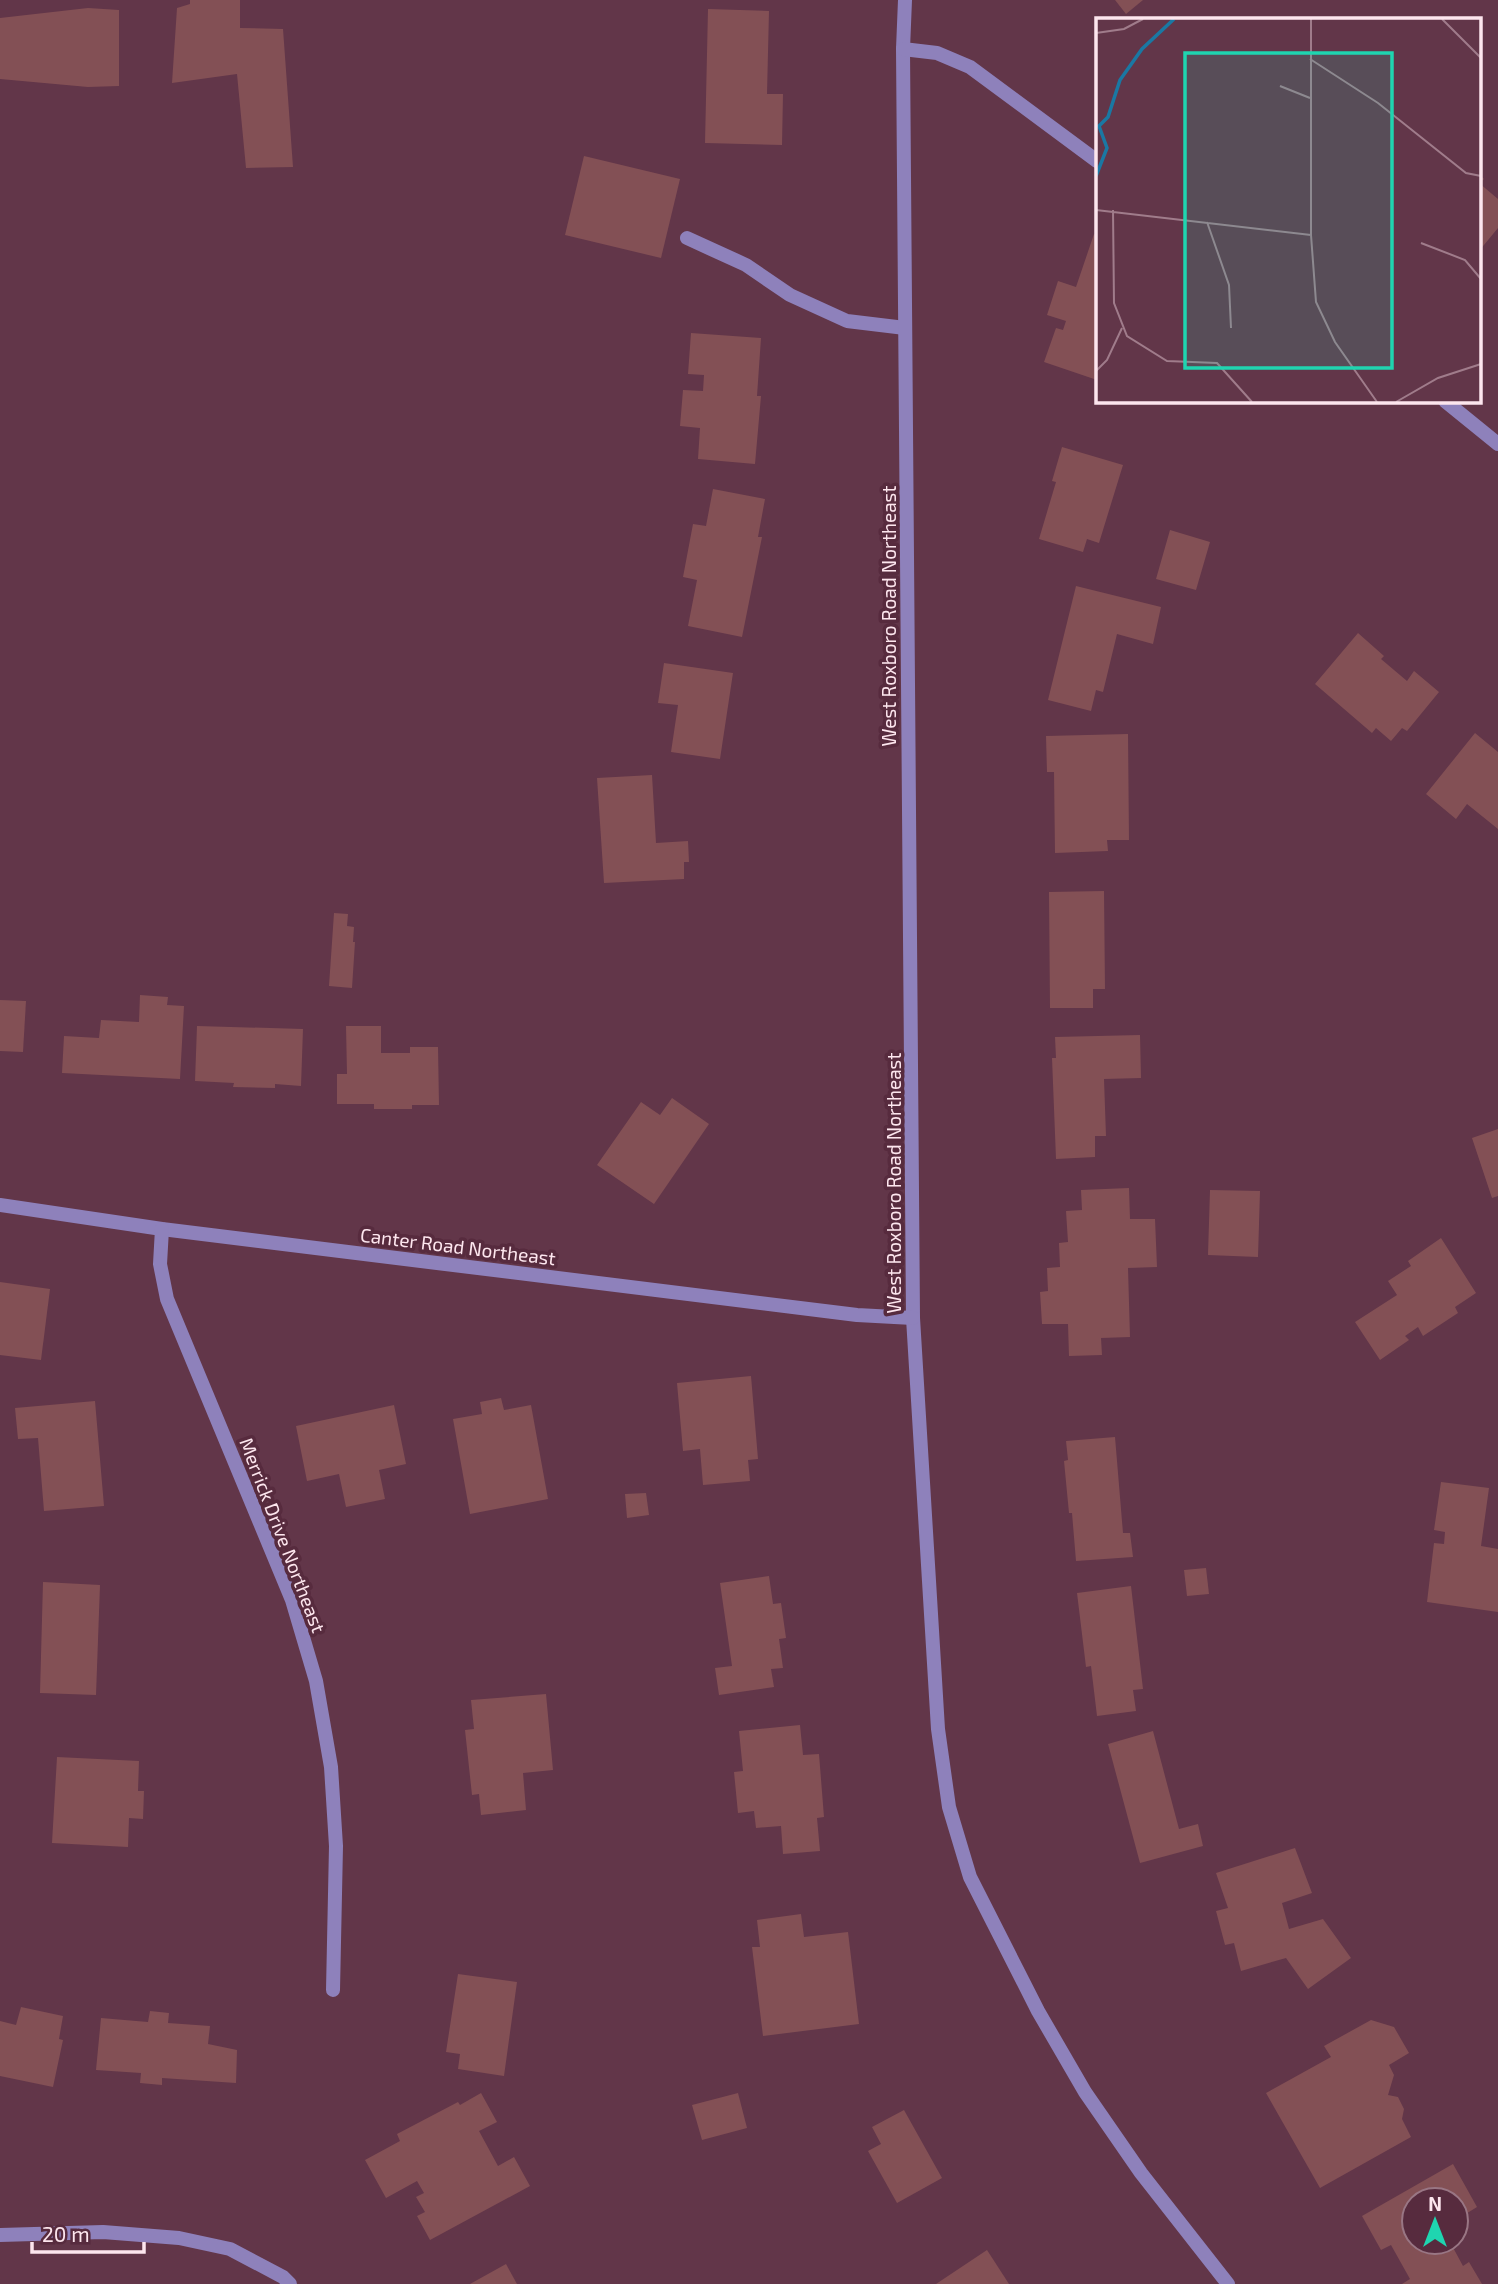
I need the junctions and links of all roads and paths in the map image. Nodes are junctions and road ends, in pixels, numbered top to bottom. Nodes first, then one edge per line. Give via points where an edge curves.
1 (905, 0) edge
2 (903, 49) junction
3 (1096, 160) edge
4 (687, 238) dead end
5 (905, 328) junction
6 (1446, 402) edge
7 (1498, 444) edge
8 (0, 1205) edge
9 (162, 1228) junction
10 (913, 1318) junction
11 (333, 1990) dead end
12 (0, 2235) edge
13 (289, 2284) edge
14 (1228, 2284) edge

1 - 2 street, West Roxboro Road Northeast
2 - 3 street via 937,53 970,67
2 - 5 street, West Roxboro Road Northeast
4 - 5 street via 847,321
5 - 10 street, West Roxboro Road Northeast
6 - 7 street
8 - 9 street, Canter Road Northeast
9 - 10 street, Canter Road Northeast via 857,1315
9 - 11 street, Merrick Drive Northeast via 160,1264 167,1299 292,1600 316,1681 331,1767 336,1846
10 - 14 street, West Roxboro Road Northeast via 938,1730 949,1807 971,1877 1084,2092
12 - 13 street via 103,2232 179,2238 230,2249

